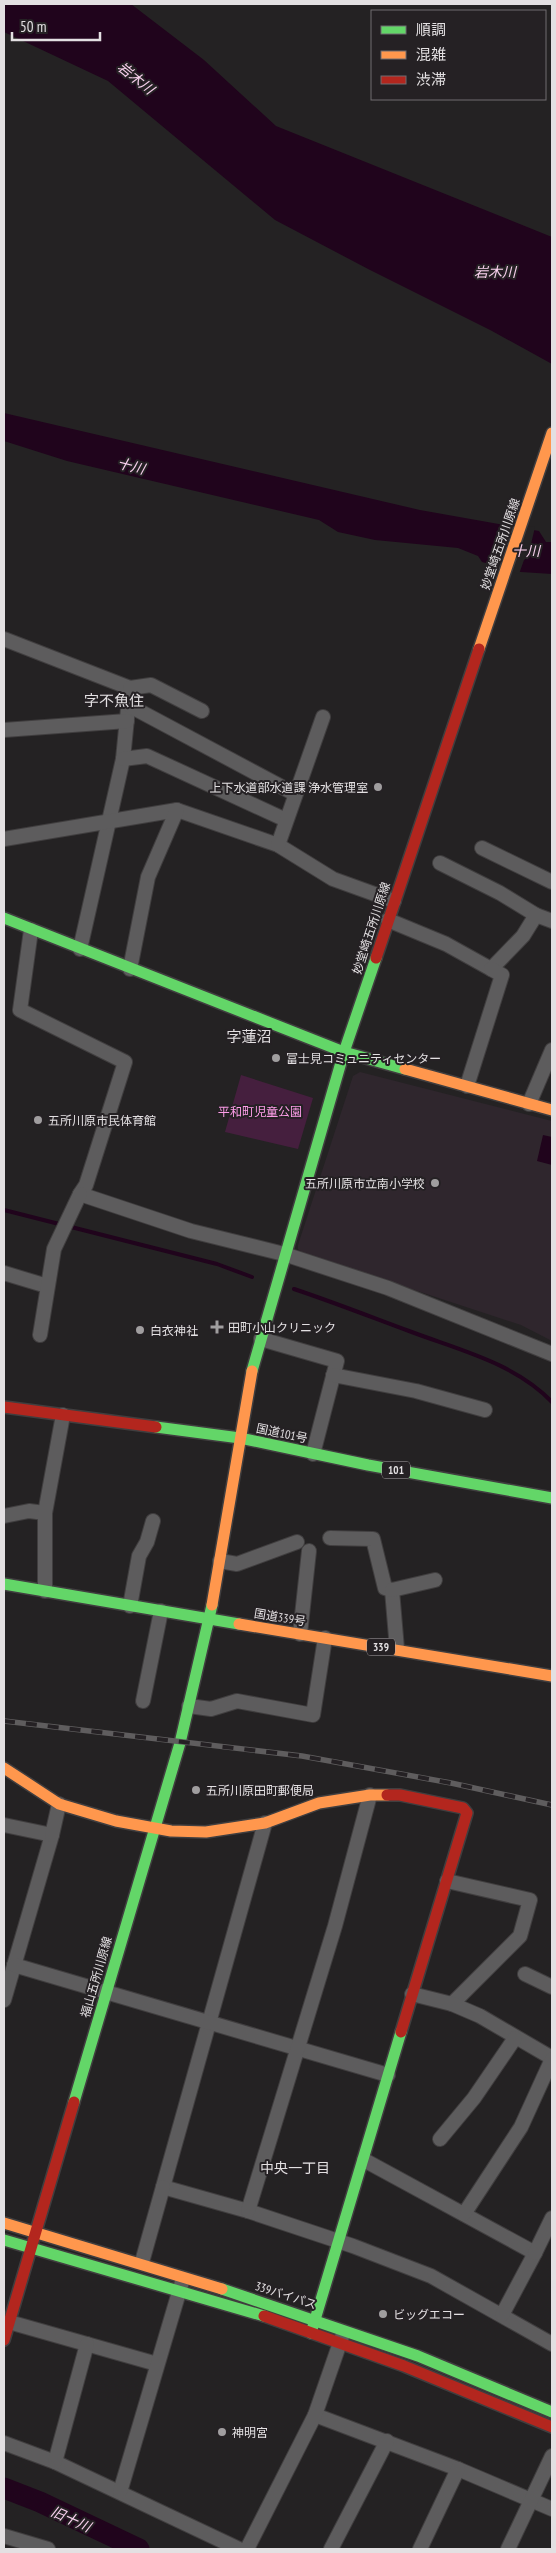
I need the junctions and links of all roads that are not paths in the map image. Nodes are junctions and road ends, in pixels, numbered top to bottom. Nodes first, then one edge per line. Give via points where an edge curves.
1 (552, 433) edge
2 (4, 640) edge
3 (130, 688) junction
4 (130, 706) junction
5 (202, 711) dead end
6 (323, 717) dead end
7 (128, 721) junction
8 (4, 730) edge
9 (123, 759) junction
10 (295, 794) junction
11 (176, 810) junction
12 (286, 820) junction
13 (109, 821) junction
14 (4, 839) edge
15 (278, 845) junction
16 (482, 848) dead end
17 (440, 863) dead end
18 (552, 882) edge
19 (394, 901) junction
20 (536, 915) junction
21 (4, 918) edge
22 (388, 920) junction
23 (552, 921) edge
24 (31, 930) junction
25 (80, 949) junction
26 (130, 969) junction
27 (491, 969) junction
28 (552, 1050) edge
29 (344, 1052) junction
30 (467, 1086) junction
31 (529, 1104) junction
32 (552, 1110) edge
33 (80, 1194) junction
34 (284, 1254) junction
35 (4, 1273) edge
36 (47, 1286) junction
37 (40, 1335) dead end
38 (261, 1339) junction
39 (552, 1354) edge
40 (333, 1375) junction
41 (4, 1407) edge
42 (485, 1410) dead end
43 (62, 1415) junction
44 (240, 1438) junction
45 (314, 1454) junction
46 (552, 1498) edge
47 (45, 1513) junction
48 (4, 1516) edge
49 (153, 1521) dead end
50 (330, 1538) dead end
51 (297, 1542) dead end
52 (309, 1551) dead end
53 (220, 1561) junction
54 (435, 1580) dead end
55 (4, 1584) edge
56 (392, 1590) junction
57 (45, 1591) junction
58 (130, 1606) junction
59 (160, 1611) junction
60 (210, 1620) junction
61 (300, 1634) junction
62 (325, 1638) junction
63 (397, 1650) junction
64 (552, 1675) edge
65 (143, 1701) dead end
66 (189, 1706) junction
67 (4, 1768) edge
68 (370, 1795) junction
69 (60, 1804) junction
70 (265, 1823) junction
71 (4, 1825) edge
72 (154, 1829) junction
73 (52, 1836) junction
74 (447, 1881) junction
75 (14, 1965) junction
76 (525, 1974) dead end
77 (552, 1986) edge
78 (106, 1992) junction
79 (412, 1994) junction
80 (4, 2000) edge
81 (452, 2004) junction
82 (210, 2021) junction
83 (515, 2038) junction
84 (299, 2050) junction
85 (552, 2058) edge
86 (388, 2075) junction
87 (440, 2140) dead end
88 (364, 2160) junction
89 (163, 2187) junction
90 (248, 2211) junction
91 (464, 2214) junction
92 (552, 2218) edge
93 (4, 2223) edge
94 (36, 2232) junction
95 (4, 2240) edge
96 (339, 2242) junction
97 (31, 2248) junction
98 (535, 2253) junction
99 (142, 2262) junction
100 (183, 2276) junction
101 (179, 2290) junction
102 (502, 2315) junction
103 (316, 2319) junction
104 (9, 2322) junction
105 (345, 2328) junction
106 (312, 2334) junction
107 (4, 2340) edge
108 (339, 2343) junction
109 (87, 2344) junction
110 (552, 2344) edge
111 (157, 2364) junction
112 (552, 2412) edge
113 (315, 2415) junction
114 (552, 2427) edge
115 (387, 2441) junction
116 (4, 2443) edge
117 (552, 2456) edge
118 (55, 2462) junction
119 (458, 2469) junction
120 (120, 2492) junction
121 (533, 2500) junction
122 (552, 2509) edge
123 (9, 2541) edge
124 (48, 2549) edge
125 (240, 2549) edge
126 (247, 2549) edge
127 (331, 2549) edge
128 (420, 2549) edge
129 (508, 2549) edge

1 - 19 main road, 妙堂崎五所川原線
2 - 3 street
3 - 4 street
3 - 5 street via 151,685
4 - 7 street
4 - 10 street
6 - 10 street
7 - 8 street
7 - 9 street
9 - 12 street via 147,756
9 - 13 street
10 - 12 street
11 - 13 street
11 - 15 street
11 - 26 street via 148,877
12 - 15 street
13 - 14 street
13 - 25 street
15 - 19 street via 333,879
16 - 18 street
17 - 20 street
19 - 22 main road, 妙堂崎五所川原線
20 - 23 street
20 - 27 street via 523,936
21 - 24 main road
22 - 27 street via 446,944
22 - 29 main road, 妙堂崎五所川原線
24 - 25 main road
24 - 33 street via 20,1010 125,1062 86,1185
25 - 26 main road
26 - 29 main road
27 - 30 street via 502,975
28 - 31 street
29 - 30 main road
29 - 34 main road, 妙堂崎五所川原線 via 330,1108
30 - 31 main road
31 - 32 main road
33 - 34 street via 191,1231
33 - 36 street via 54,1249
34 - 38 main road, 妙堂崎五所川原線
34 - 39 street via 388,1288
35 - 36 street
36 - 37 street
38 - 40 street via 337,1361
38 - 44 main road, 妙堂崎五所川原線 via 249,1381
40 - 42 street via 416,1391
40 - 45 street
41 - 43 main road, 国道101号 / 101
43 - 44 main road, 国道101号 / 101
43 - 47 street
44 - 45 main road, 国道101号 / 101
44 - 53 main road, 妙堂崎五所川原線
45 - 46 main road, 国道101号 / 101
47 - 48 street via 29,1511
47 - 57 street
49 - 58 street via 139,1556
50 - 56 street via 373,1539 385,1588
51 - 53 street via 237,1564
52 - 61 street
53 - 60 main road, 福山五所川原線
54 - 56 street
55 - 57 main road, 国道339号 / 339
56 - 63 street
57 - 58 main road, 国道339号 / 339
58 - 59 main road, 国道339号 / 339
59 - 60 main road, 国道339号 / 339
59 - 65 street
60 - 61 main road, 国道339号 / 339
60 - 66 main road, 福山五所川原線
61 - 62 main road, 国道339号 / 339
62 - 63 main road, 国道339号 / 339
62 - 66 street via 313,1715 237,1701 211,1709
63 - 64 main road, 国道339号 / 339
66 - 72 main road, 福山五所川原線
67 - 69 main road
68 - 70 main road via 319,1803
68 - 74 main road via 400,1795 463,1808 467,1813
68 - 84 street
69 - 72 main road
69 - 73 street
70 - 72 main road via 206,1832
70 - 82 street
71 - 73 street
72 - 78 main road, 福山五所川原線
73 - 75 street
74 - 79 main road
74 - 81 street via 530,1900 520,1936
75 - 78 street
75 - 80 street
76 - 77 street
78 - 82 street
78 - 94 main road, 福山五所川原線
79 - 81 street
79 - 86 main road
81 - 83 street via 480,2016
82 - 84 street
82 - 89 street
83 - 85 street
83 - 87 street via 474,2098
84 - 86 street
84 - 90 street
85 - 91 street via 521,2128
86 - 88 main road
88 - 91 street
88 - 96 main road
89 - 90 street
89 - 99 street
90 - 96 street
91 - 98 street
92 - 98 street
93 - 94 main road, 339バイパス
94 - 97 main road, 福山五所川原線
94 - 99 main road, 339バイパス
95 - 97 main road
96 - 102 street via 431,2276
96 - 103 main road
97 - 101 main road
97 - 104 main road, 福山五所川原線
98 - 102 street
99 - 100 main road, 339バイパス
100 - 101 street
100 - 103 main road, 339バイパス
101 - 106 main road
101 - 111 street
102 - 110 street
103 - 105 main road, 339バイパス
103 - 106 main road
104 - 107 main road, 福山五所川原線
104 - 109 street
105 - 108 street
105 - 112 main road, 339バイパス
106 - 108 main road
108 - 113 street
108 - 114 main road
109 - 111 street
109 - 118 street
111 - 120 street
113 - 115 street
113 - 126 street
115 - 119 street
115 - 127 street
116 - 118 street
117 - 121 street
118 - 120 street
119 - 121 street
119 - 128 street
120 - 125 street
121 - 122 street
121 - 129 street
123 - 124 street

